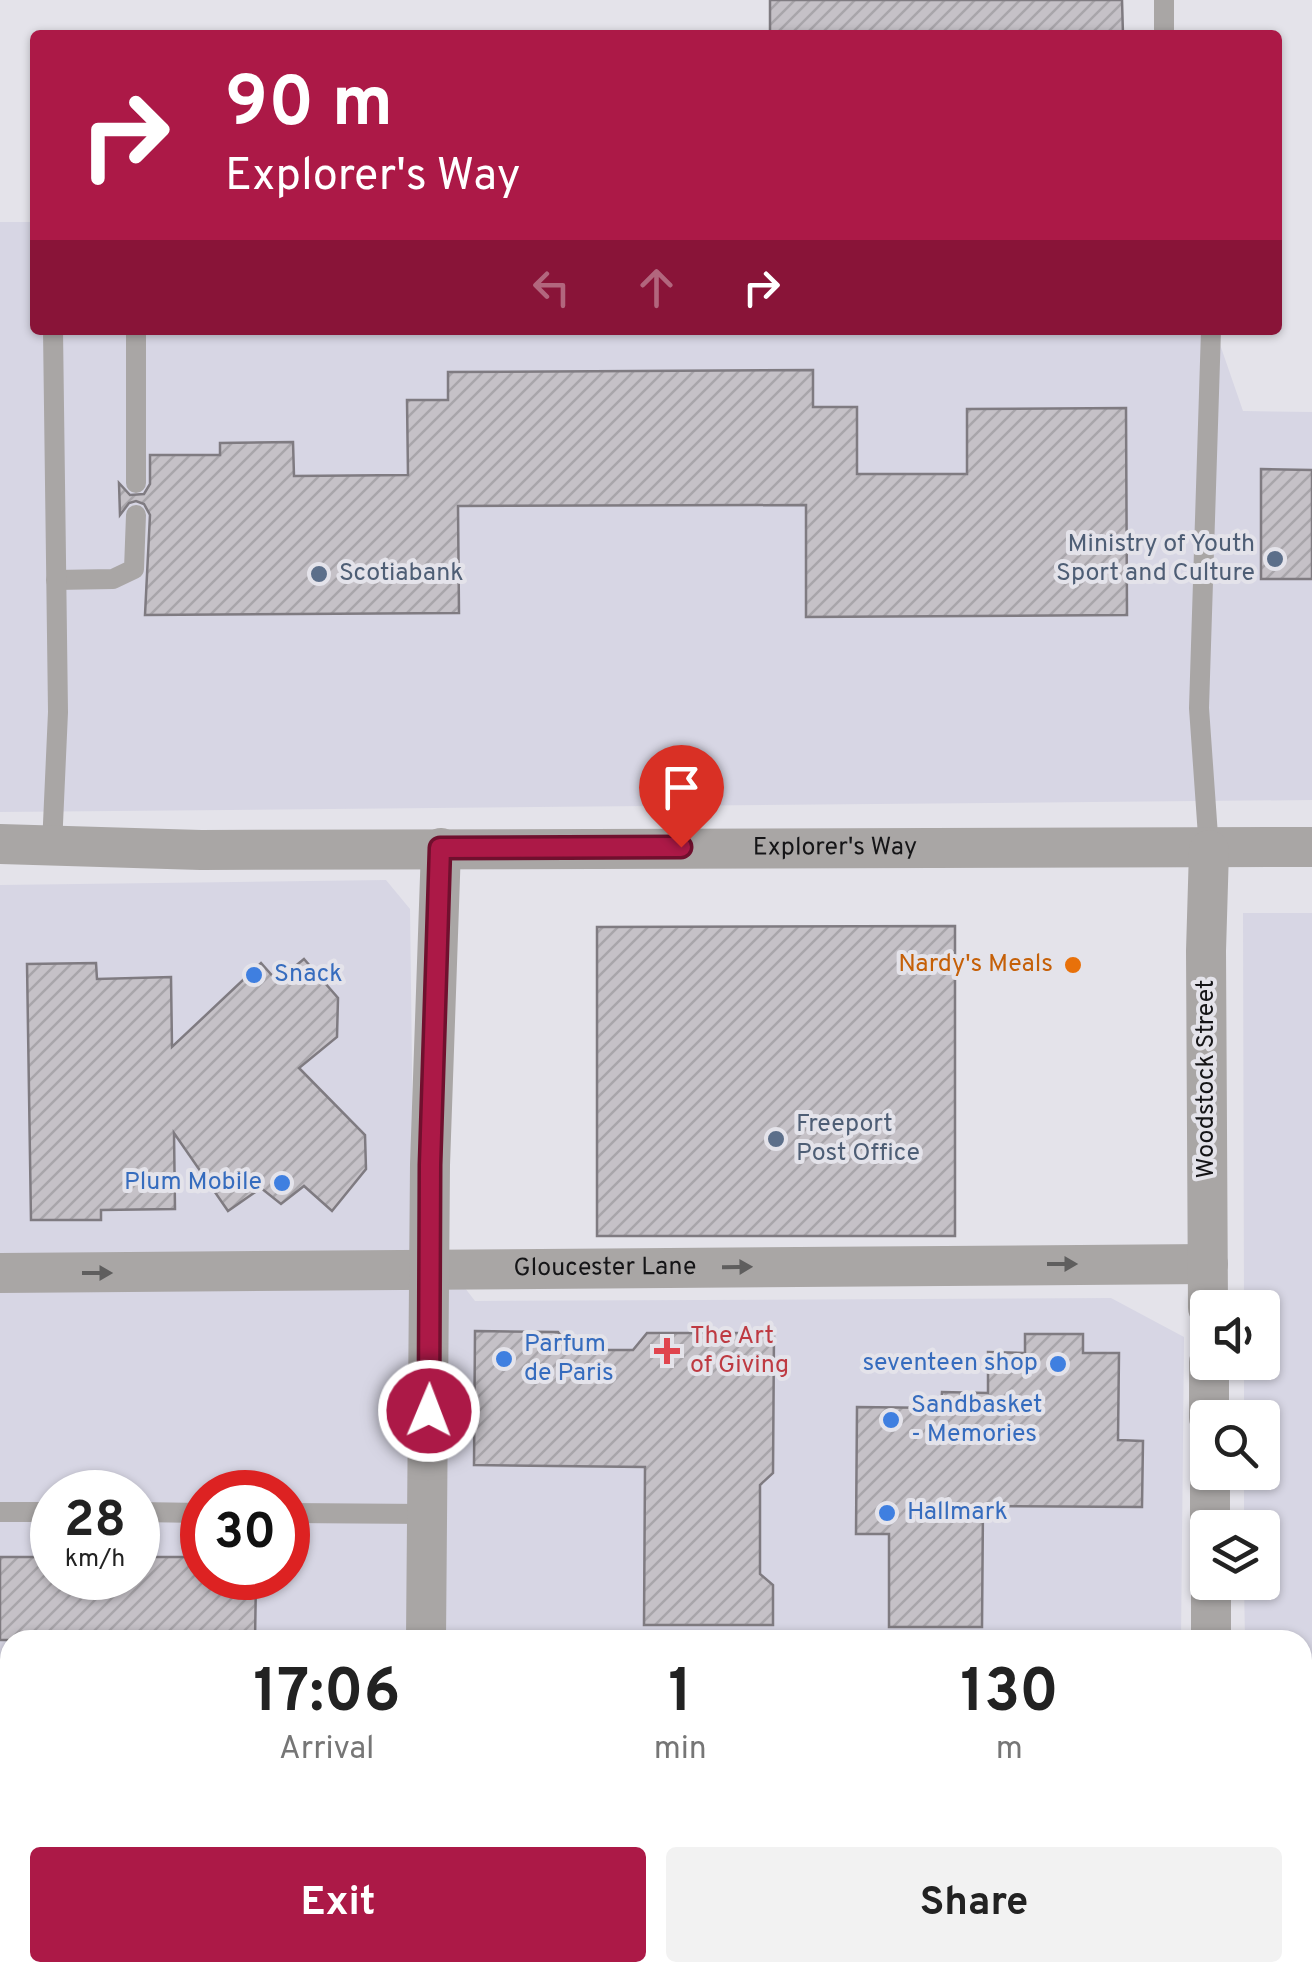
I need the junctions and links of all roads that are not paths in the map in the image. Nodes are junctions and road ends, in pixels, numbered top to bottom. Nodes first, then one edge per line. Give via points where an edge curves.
1 (1164, 0) edge
2 (1164, 30) edge
3 (53, 335) edge
4 (136, 335) edge
5 (1211, 335) edge
6 (136, 483) dead end
7 (136, 515) dead end
8 (56, 580) junction
9 (0, 844) edge
10 (52, 846) junction
11 (440, 848) junction
12 (1312, 848) edge
13 (1209, 850) junction
14 (1208, 1264) junction
15 (430, 1272) junction
16 (0, 1273) edge
17 (1208, 1290) edge
18 (0, 1512) edge
19 (30, 1512) edge
20 (310, 1513) edge
21 (428, 1514) junction
22 (1211, 1600) edge
23 (426, 1630) edge
24 (1212, 1630) edge

1 - 2 lane
3 - 8 lane
4 - 6 lane
5 - 13 lane via 1199,708
7 - 8 lane via 134,569 113,579
8 - 10 lane
9 - 10 street, Explorer's Way
10 - 11 street, Explorer's Way
11 - 13 street, Explorer's Way
11 - 15 street
12 - 13 street, Explorer's Way
13 - 14 street, Woodstock Street
15 -> 14 street, Gloucester Lane
14 - 17 street, Woodstock Street
16 -> 15 street, Gloucester Lane
15 - 21 street
18 - 19 lane
20 - 21 lane
21 - 23 street
22 - 24 street

